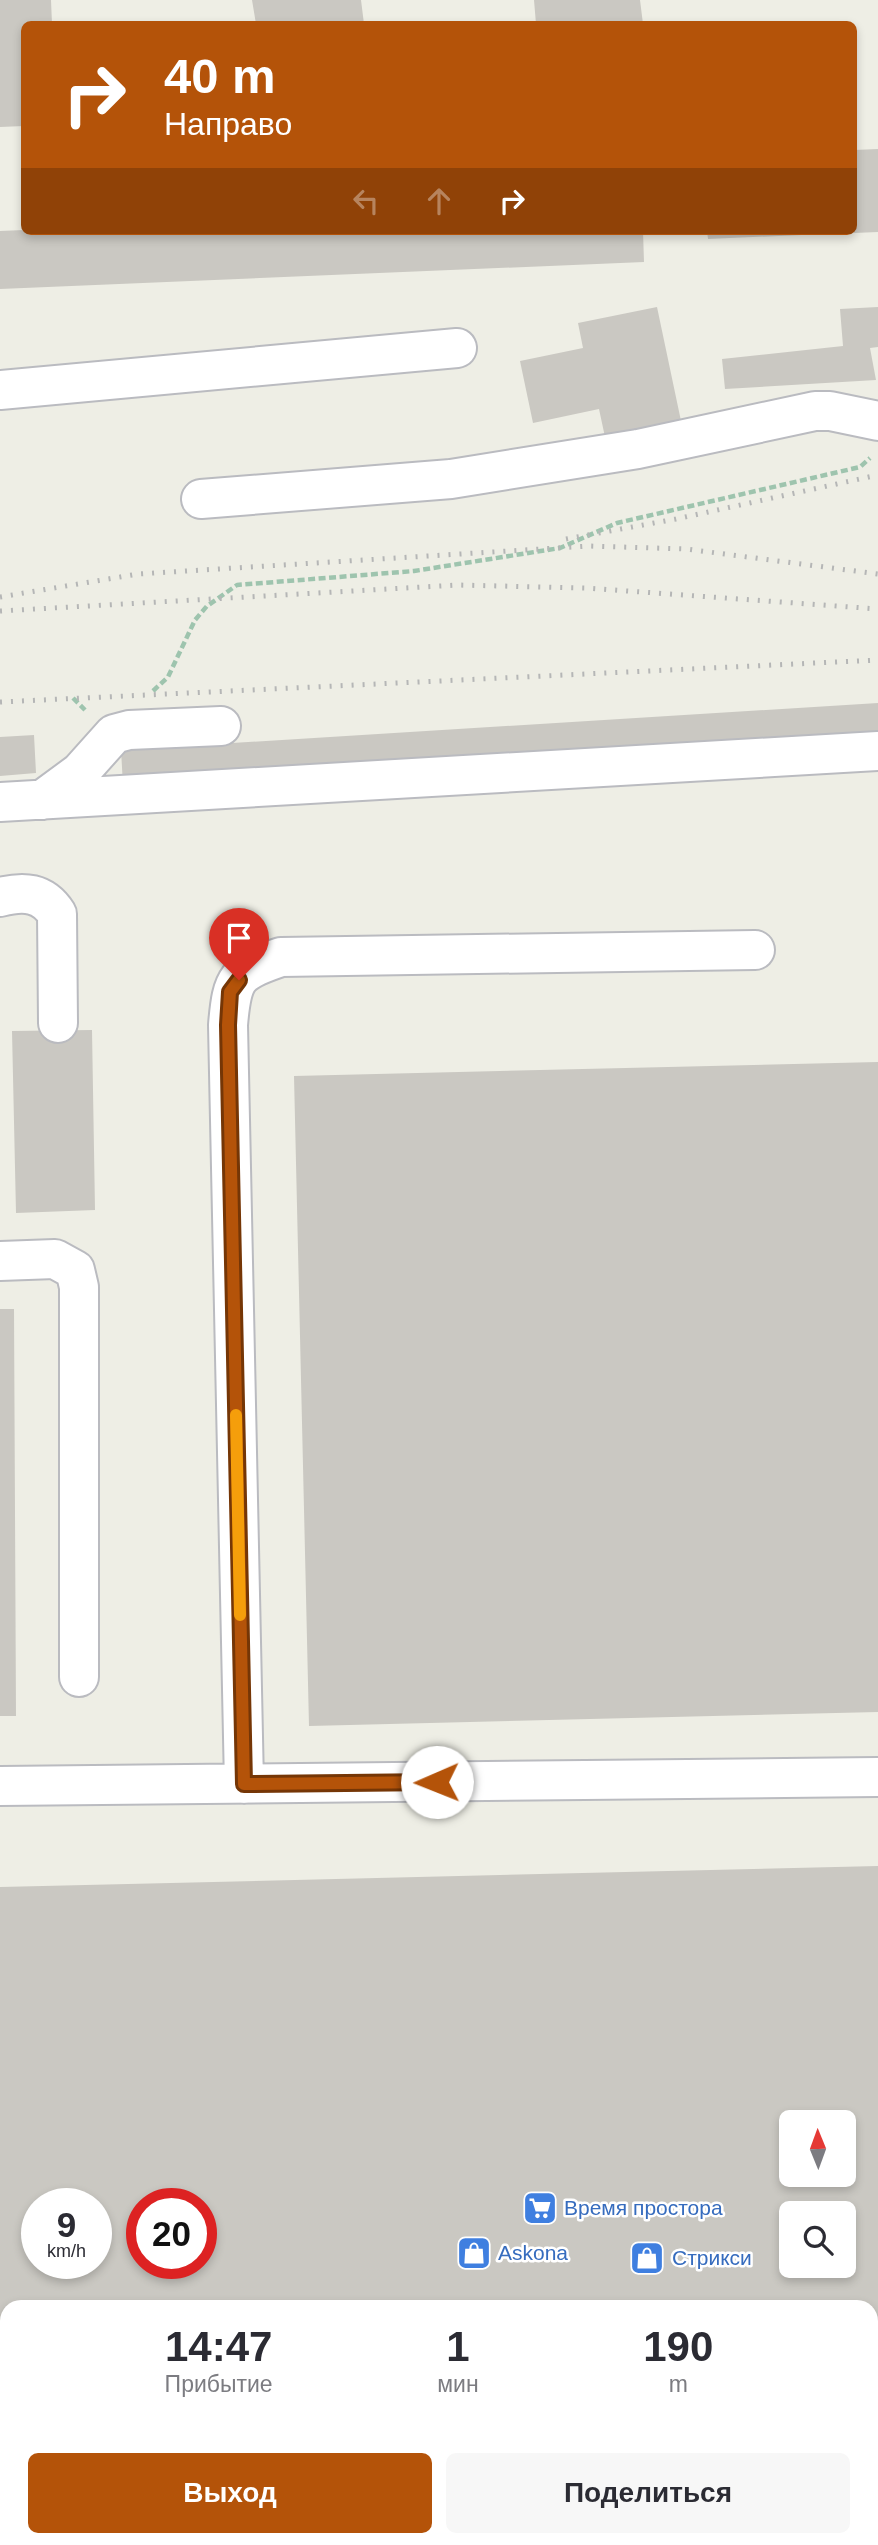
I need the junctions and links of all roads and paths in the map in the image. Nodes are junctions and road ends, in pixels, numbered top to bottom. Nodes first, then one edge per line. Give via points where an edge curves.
1 (457, 348) dead end
2 (0, 390) edge
3 (878, 421) edge
4 (878, 452) edge
5 (201, 499) dead end
6 (150, 695) dead end
7 (221, 726) dead end
8 (878, 751) edge
9 (43, 800) junction
10 (0, 802) edge
11 (0, 897) edge
12 (755, 950) dead end
13 (58, 1023) dead end
14 (0, 1261) edge
15 (79, 1677) dead end
16 (878, 1777) edge
17 (244, 1784) junction
18 (0, 1786) edge

1 - 2 lane
3 - 5 lane via 815,411 638,449 451,479
4 - 6 path via 860,467 617,523 560,548 414,570 237,585 195,620 168,677
7 - 9 lane via 114,734 80,772
8 - 9 lane
9 - 10 lane
11 - 13 lane via 37,895 57,914
12 - 17 lane via 281,957 247,968 230,992
14 - 15 lane via 55,1259 75,1270 79,1287
16 - 17 lane
17 - 18 lane

